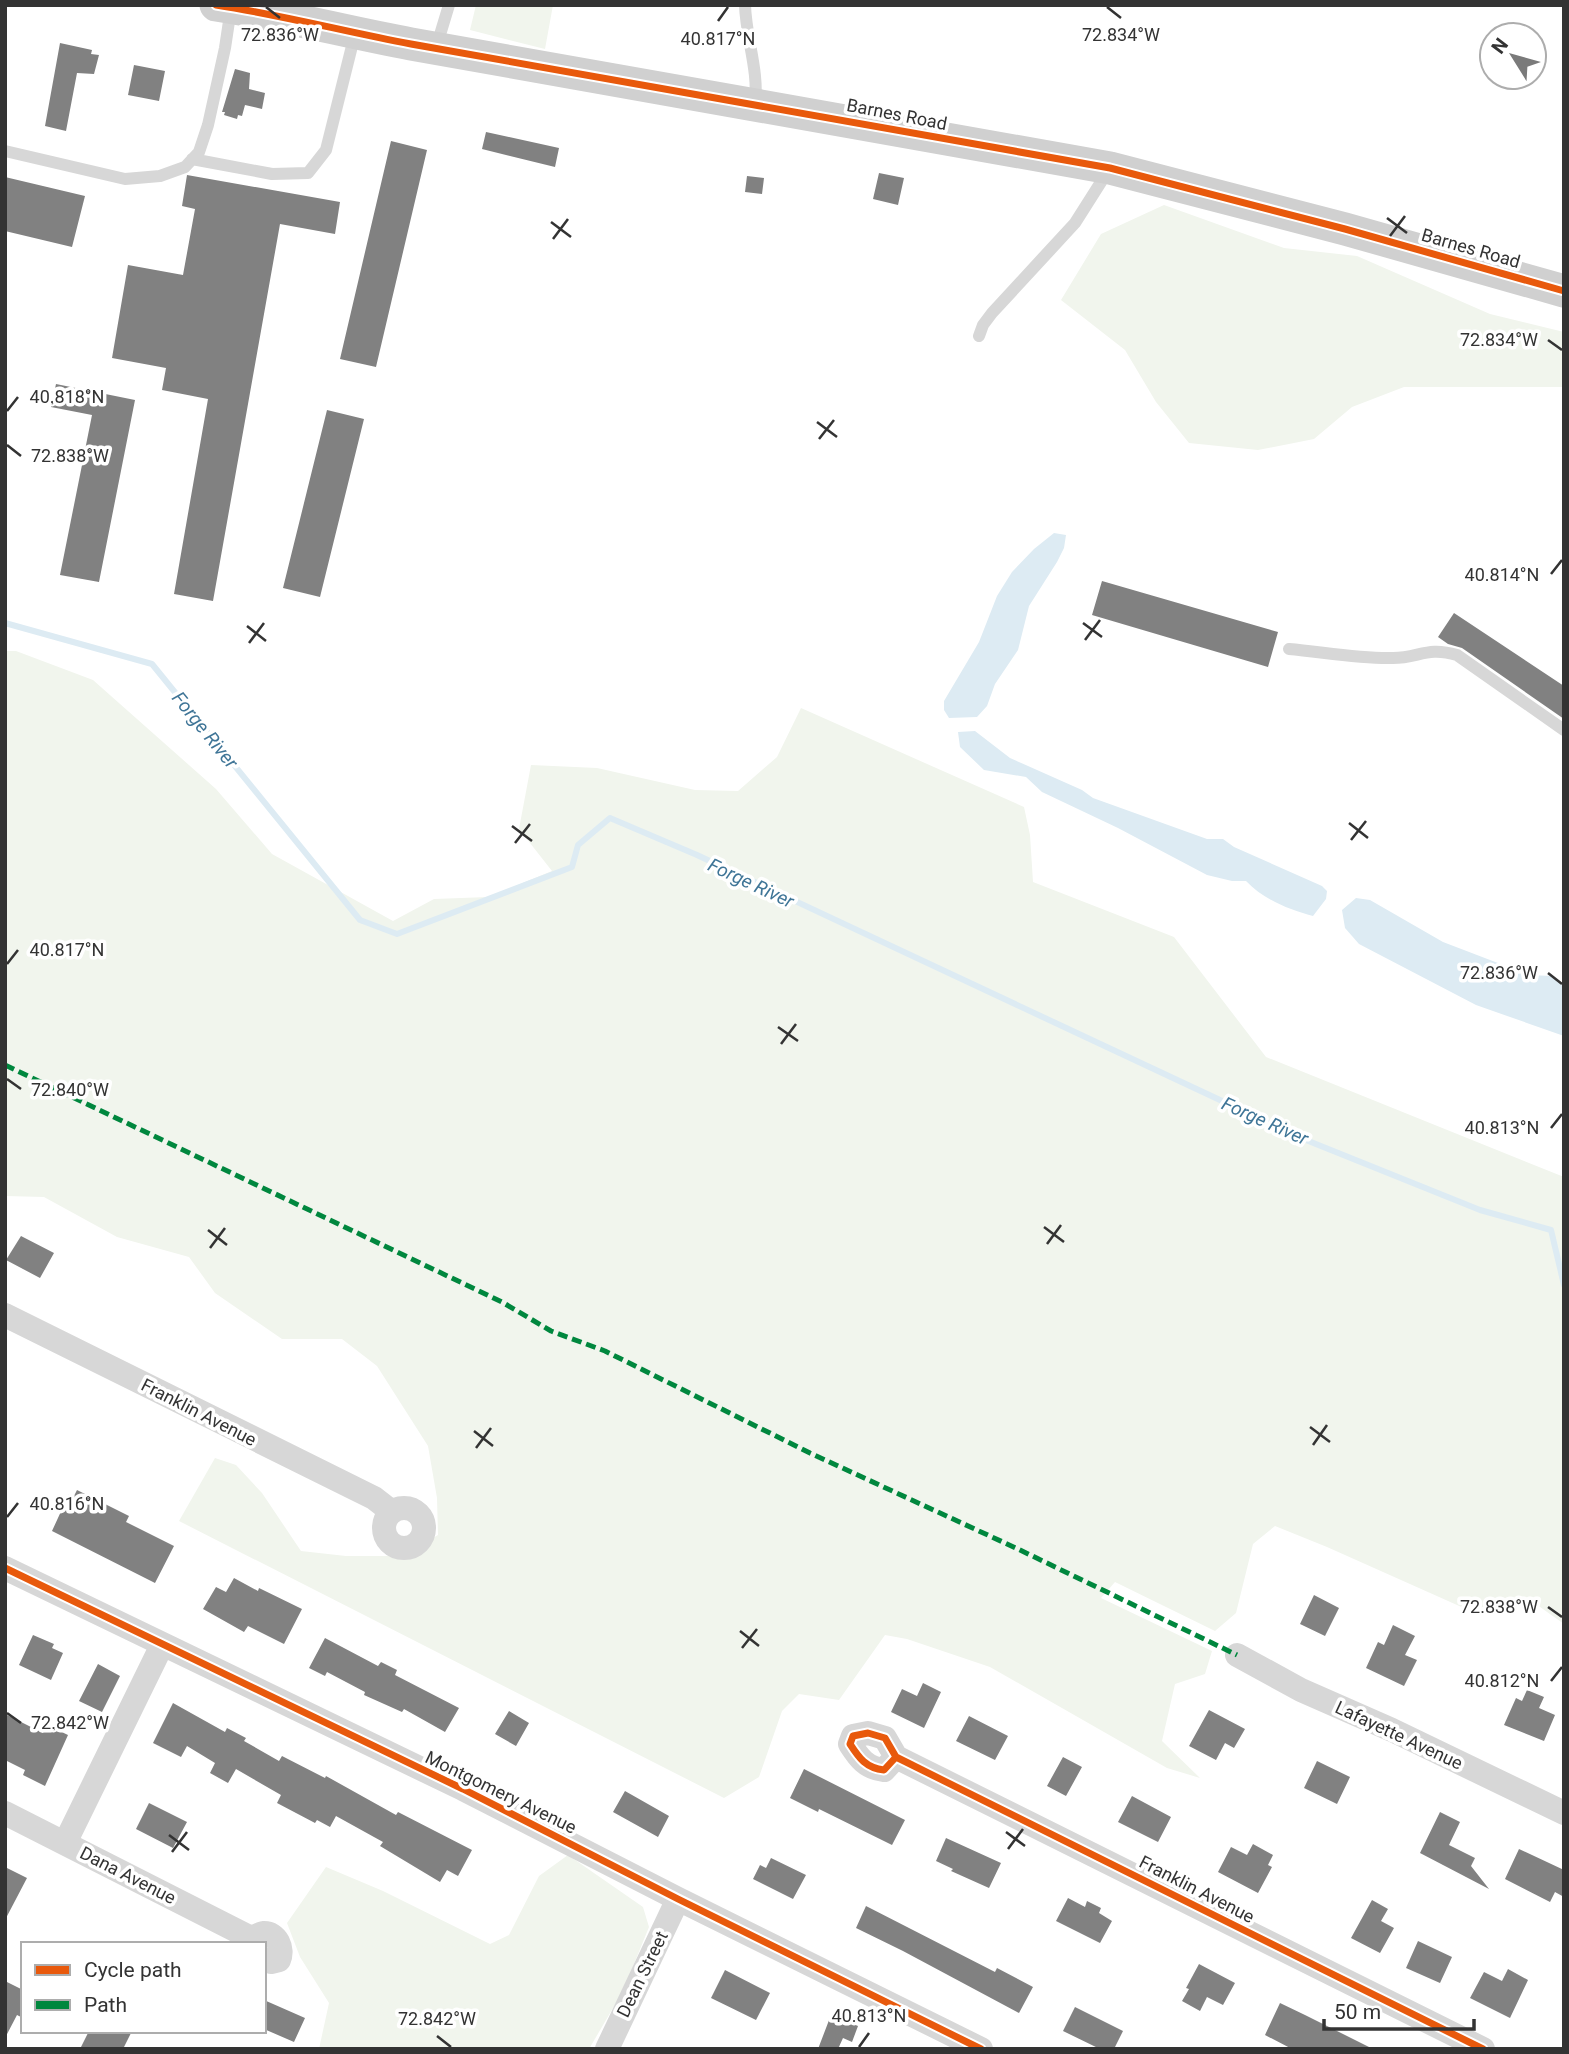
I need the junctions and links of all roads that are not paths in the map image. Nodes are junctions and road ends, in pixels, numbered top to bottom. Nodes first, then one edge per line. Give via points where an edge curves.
1 (449, 5) edge
2 (744, 5) edge
3 (224, 6) edge
4 (355, 33) junction
5 (436, 48) junction
6 (755, 104) junction
7 (5, 151) edge
8 (192, 159) junction
9 (1110, 168) junction
10 (1564, 291) edge
11 (979, 336) dead end
12 (1289, 649) dead end
13 (1564, 730) edge
14 (5, 1315) edge
15 (392, 1512) dead end
16 (5, 1568) edge
17 (162, 1645) junction
18 (1237, 1655) dead end
19 (896, 1757) dead end
20 (5, 1813) edge
21 (1564, 1813) edge
22 (65, 1843) junction
23 (678, 1899) junction
24 (247, 1942) edge
25 (607, 2049) edge
26 (981, 2049) edge
27 (1483, 2049) edge

1 - 5 lane
2 - 6 lane via 757,83
3 - 4 street, Barnes Road
3 - 8 lane via 225,48 208,125
4 - 5 street, Barnes Road
4 - 8 lane via 326,150 308,173 272,174
5 - 6 street, Barnes Road
6 - 9 street, Barnes Road
7 - 8 lane via 125,179 160,176 185,167
9 - 10 street, Barnes Road
9 - 11 lane via 1075,223 992,313
12 - 13 lane via 1396,658 1440,650 1457,655
14 - 15 street, Franklin Avenue via 374,1498
16 - 17 street, Montgomery Avenue
17 - 22 street
17 - 23 street, Montgomery Avenue via 463,1789
18 - 21 street, Lafayette Avenue via 1301,1690
19 - 27 street, Franklin Avenue
20 - 22 street, Dana Avenue
22 - 24 street, Dana Avenue
23 - 25 street, Dean Street
23 - 26 street, Montgomery Avenue

